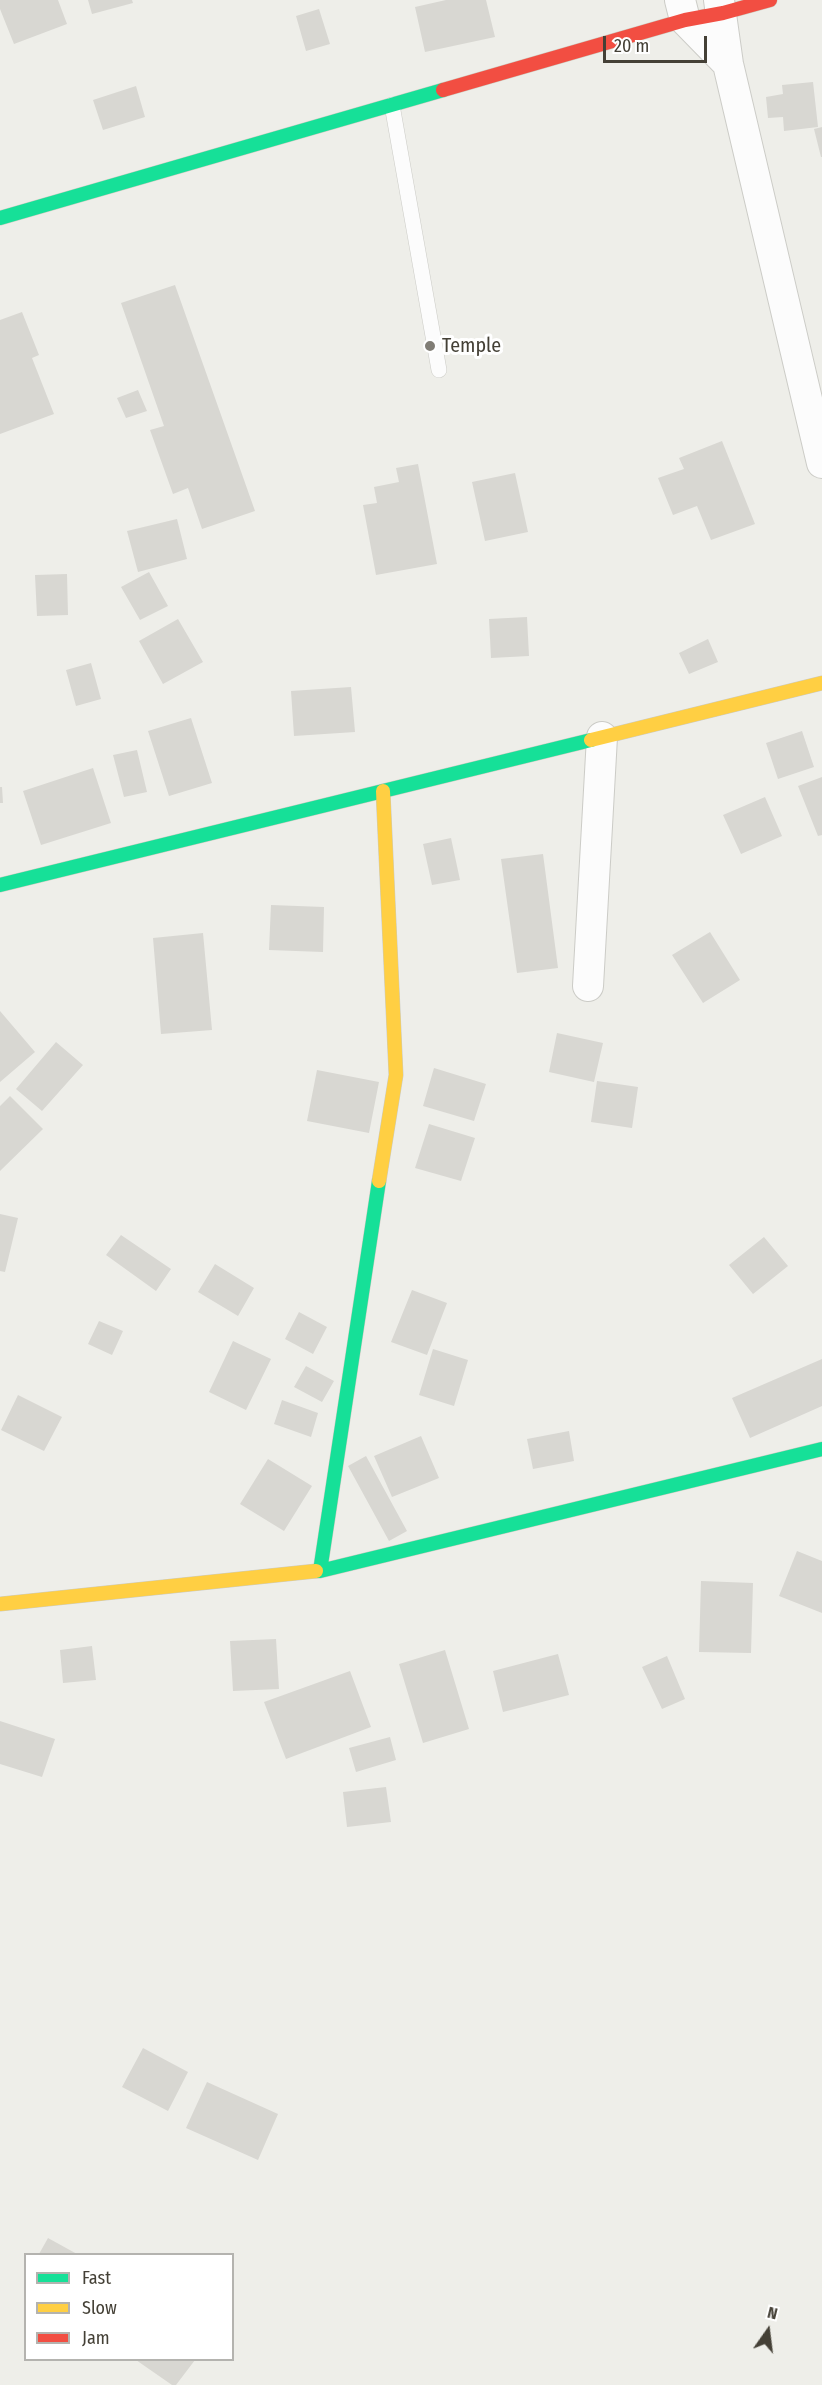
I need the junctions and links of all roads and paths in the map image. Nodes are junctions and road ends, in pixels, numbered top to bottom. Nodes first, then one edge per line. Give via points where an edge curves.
1 (770, 0) edge
2 (721, 7) edge
3 (682, 10) edge
4 (728, 64) junction
5 (392, 105) junction
6 (0, 218) edge
7 (439, 370) dead end
8 (822, 463) edge
9 (822, 683) edge
10 (602, 737) junction
11 (383, 791) junction
12 (0, 885) edge
13 (588, 986) dead end
14 (822, 1449) edge
15 (320, 1571) junction
16 (0, 1604) edge

1 - 2 street
2 - 3 street
2 - 4 street
3 - 4 street
3 - 5 street
4 - 8 street
5 - 6 street
5 - 7 lane
9 - 10 street
10 - 11 street
10 - 13 street
11 - 12 street
11 - 15 street via 396,1075
14 - 15 street
15 - 16 street

